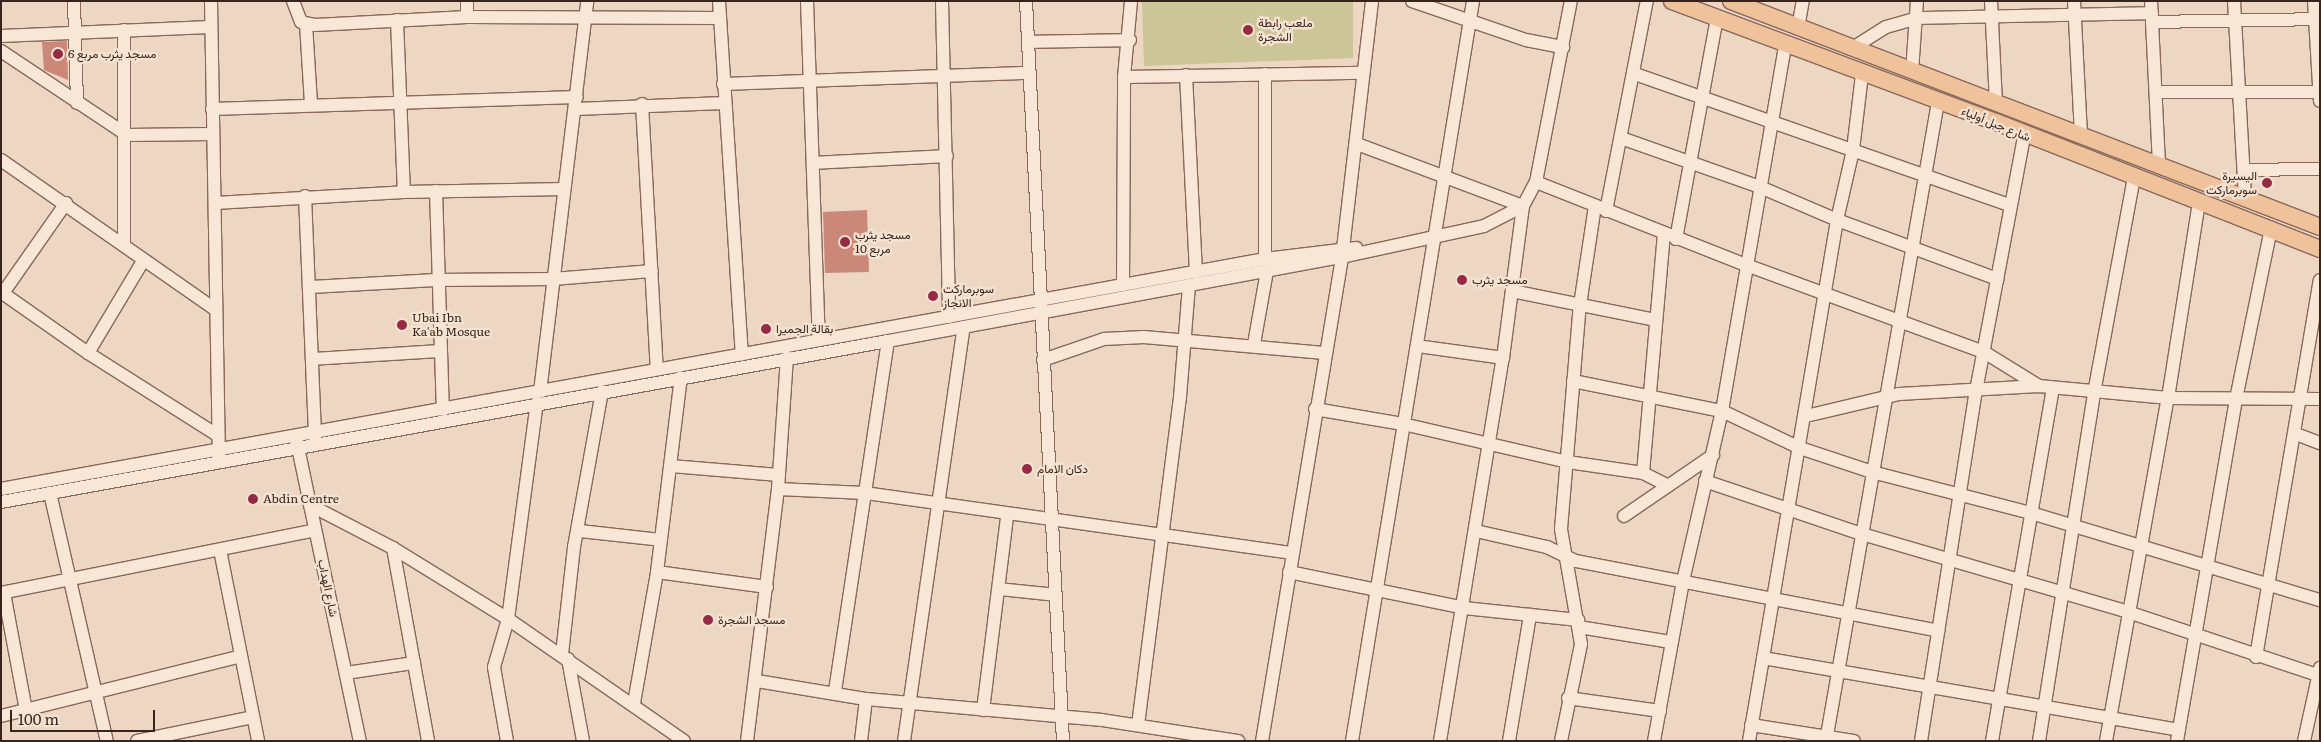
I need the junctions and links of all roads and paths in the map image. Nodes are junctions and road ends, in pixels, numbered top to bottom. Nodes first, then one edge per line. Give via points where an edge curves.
1 (74, 1) edge
2 (211, 1) edge
3 (293, 1) edge
4 (467, 1) edge
5 (587, 1) edge
6 (719, 1) edge
7 (807, 1) edge
8 (942, 1) edge
9 (1026, 1) edge
10 (1131, 1) edge
11 (1372, 1) edge
12 (1412, 1) edge
13 (1473, 1) edge
14 (1571, 1) edge
15 (1647, 1) edge
16 (1672, 1) edge
17 (1731, 1) edge
18 (1803, 1) edge
19 (1917, 1) edge
20 (1991, 1) edge
21 (2234, 1) edge
22 (2314, 1) edge
23 (2074, 7) edge
24 (2152, 12) edge
25 (1992, 15) junction
26 (467, 17) junction
27 (586, 18) junction
28 (720, 18) junction
29 (1717, 18) junction
30 (1918, 18) junction
31 (1471, 19) junction
32 (2318, 19) edge
33 (398, 20) junction
34 (2235, 20) junction
35 (306, 24) junction
36 (210, 27) junction
37 (1798, 28) junction
38 (124, 30) junction
39 (76, 32) junction
40 (1, 36) edge
41 (1130, 40) junction
42 (1028, 42) junction
43 (1785, 45) junction
44 (1562, 47) junction
45 (1851, 49) junction
46 (1, 51) edge
47 (1912, 72) junction
48 (1030, 73) junction
49 (1363, 73) junction
50 (1265, 74) junction
51 (1635, 74) junction
52 (1862, 74) junction
53 (1186, 76) junction
54 (944, 77) junction
55 (1124, 77) junction
56 (810, 82) junction
57 (723, 84) junction
58 (2239, 91) junction
59 (2158, 92) junction
60 (2320, 92) edge
61 (1702, 97) junction
62 (2320, 101) edge
63 (403, 102) junction
64 (1938, 102) junction
65 (76, 103) junction
66 (576, 103) junction
67 (724, 103) junction
68 (311, 104) junction
69 (642, 104) junction
70 (1996, 104) junction
71 (212, 109) junction
72 (1770, 121) junction
73 (212, 134) junction
74 (126, 135) junction
75 (2024, 136) junction
76 (2081, 136) junction
77 (1621, 138) junction
78 (1357, 144) junction
79 (1853, 150) junction
80 (947, 156) junction
81 (1, 160) edge
82 (1692, 162) junction
83 (813, 163) junction
84 (2159, 166) junction
85 (2320, 169) edge
86 (2244, 170) junction
87 (1444, 175) junction
88 (1926, 176) junction
89 (2134, 177) junction
90 (1536, 182) junction
91 (1760, 187) junction
92 (564, 189) junction
93 (436, 191) junction
94 (404, 192) junction
95 (305, 196) junction
96 (2245, 198) junction
97 (66, 203) junction
98 (215, 203) junction
99 (2199, 203) junction
100 (2009, 205) junction
101 (1523, 206) junction
102 (1600, 209) junction
103 (1837, 220) junction
104 (2319, 224) edge
105 (2271, 228) junction
106 (1664, 234) junction
107 (1435, 236) junction
108 (1676, 238) junction
109 (124, 246) junction
110 (2320, 249) edge
111 (1914, 250) junction
112 (1342, 252) junction
113 (143, 261) junction
114 (1266, 265) junction
115 (1746, 266) junction
116 (652, 271) junction
117 (1196, 272) junction
118 (553, 279) junction
119 (1997, 279) junction
120 (436, 280) junction
121 (2320, 280) edge
122 (1123, 285) junction
123 (1189, 285) junction
124 (311, 288) junction
125 (1512, 291) junction
126 (2, 293) edge
127 (1826, 293) junction
128 (1580, 305) junction
129 (1040, 307) junction
130 (216, 310) junction
131 (949, 317) junction
132 (1656, 320) junction
133 (1902, 320) junction
134 (2317, 323) edge
135 (964, 327) junction
136 (1184, 338) junction
137 (819, 340) junction
138 (888, 341) junction
139 (1254, 344) junction
140 (1417, 346) junction
141 (438, 351) junction
142 (1984, 352) junction
143 (88, 353) junction
144 (1324, 353) junction
145 (742, 354) junction
146 (787, 357) junction
147 (1504, 358) junction
148 (312, 359) junction
149 (1043, 360) junction
150 (657, 369) junction
151 (681, 377) junction
152 (1573, 381) junction
153 (2039, 386) junction
154 (2053, 388) junction
155 (1976, 391) junction
156 (602, 392) junction
157 (2094, 393) junction
158 (1649, 395) junction
159 (539, 398) junction
160 (1884, 398) junction
161 (2168, 398) junction
162 (2236, 399) junction
163 (2302, 399) junction
164 (2320, 399) edge
165 (1315, 409) junction
166 (443, 410) junction
167 (1722, 412) junction
168 (1806, 416) junction
169 (1403, 424) junction
170 (2296, 434) junction
171 (217, 435) junction
172 (315, 438) junction
173 (297, 441) junction
174 (2320, 443) edge
175 (1489, 444) junction
176 (1800, 448) junction
177 (1713, 455) junction
178 (219, 456) junction
179 (1568, 462) junction
180 (671, 466) junction
181 (1643, 472) junction
182 (1872, 472) junction
183 (779, 475) junction
184 (1705, 481) junction
185 (1668, 486) junction
186 (1, 489) edge
187 (778, 489) junction
188 (50, 492) junction
189 (865, 493) junction
190 (1960, 496) junction
191 (1, 502) edge
192 (938, 504) junction
193 (310, 505) junction
194 (1789, 509) junction
195 (2031, 513) junction
196 (1007, 516) junction
197 (1624, 516) dead end
198 (1053, 521) junction
199 (2072, 525) junction
200 (315, 530) junction
201 (580, 531) junction
202 (1476, 531) junction
203 (1162, 533) junction
204 (1862, 534) junction
205 (661, 540) junction
206 (2140, 545) junction
207 (392, 548) junction
208 (220, 550) junction
209 (1292, 553) junction
210 (1564, 557) junction
211 (1950, 559) junction
212 (2206, 565) junction
213 (657, 572) junction
214 (1289, 572) junction
215 (71, 580) junction
216 (2019, 580) junction
217 (1683, 581) junction
218 (2269, 584) junction
219 (767, 587) junction
220 (1000, 589) junction
221 (1377, 590) junction
222 (2062, 592) junction
223 (2, 593) edge
224 (1056, 595) junction
225 (1773, 600) junction
226 (2320, 600) edge
227 (1464, 608) junction
228 (2128, 612) junction
229 (1848, 614) junction
230 (1530, 615) junction
231 (508, 619) junction
232 (1578, 624) junction
233 (1938, 631) junction
234 (2196, 635) junction
235 (1671, 642) junction
236 (241, 656) junction
237 (565, 656) junction
238 (2256, 657) junction
239 (1763, 658) junction
240 (414, 663) junction
241 (346, 673) junction
242 (2319, 673) edge
243 (1837, 674) junction
244 (757, 681) junction
245 (1930, 688) junction
246 (834, 691) junction
247 (97, 693) junction
248 (1568, 698) junction
249 (866, 699) junction
250 (1999, 699) junction
251 (634, 703) junction
252 (908, 703) junction
253 (2045, 707) junction
254 (26, 710) junction
255 (983, 710) junction
256 (1660, 711) junction
257 (1, 716) edge
258 (1062, 716) junction
259 (253, 717) junction
260 (2110, 719) junction
261 (1138, 725) junction
262 (1751, 725) junction
263 (2178, 735) edge
264 (679, 739) edge
265 (1826, 739) edge
266 (107, 741) edge
267 (136, 741) edge
268 (258, 741) edge
269 (360, 741) edge
270 (428, 741) edge
271 (506, 741) edge
272 (583, 741) edge
273 (747, 741) edge
274 (861, 741) edge
275 (904, 741) edge
276 (1063, 741) edge
277 (1238, 741) edge
278 (1262, 741) edge
279 (1352, 741) edge
280 (1440, 741) edge
281 (1509, 741) edge
282 (1561, 741) edge
283 (1654, 741) edge
284 (1749, 741) edge
285 (1854, 741) edge
286 (1921, 741) edge
287 (1992, 741) edge
288 (2039, 741) edge
289 (2106, 741) edge
290 (2304, 741) edge

1 - 39 street
2 - 36 street
3 - 35 street via 296,16
4 - 26 street
5 - 27 street
6 - 28 street
7 - 56 street
8 - 54 street
9 - 42 street
10 - 41 street
11 - 49 street
12 - 31 street
13 - 31 street
14 - 44 street
15 - 51 street
16 - 29 main road, شارع جبل أولياء
17 - 37 main road, شارع جبل أولياء
18 - 37 street
19 - 30 street
20 - 25 street
21 - 34 street
22 - 32 street
23 - 24 street
23 - 25 street
23 - 76 street
24 - 34 street
24 - 59 street
25 - 30 street
25 - 70 street
26 - 27 street
26 - 33 street
27 - 28 street
27 - 66 street
28 - 57 street
29 - 43 main road, شارع جبل أولياء
29 - 61 street
30 - 45 street via 1886,26
30 - 47 street
31 - 44 street via 1526,40
31 - 87 street
32 - 34 street
32 - 60 street
33 - 35 street
33 - 63 street
34 - 58 street
35 - 68 street
36 - 38 street
36 - 71 street
37 - 45 main road, شارع جبل أولياء
38 - 39 street
38 - 74 street
39 - 40 street
39 - 65 street
41 - 42 street
41 - 55 street
42 - 48 street
43 - 52 main road, شارع جبل أولياء
43 - 72 street
44 - 90 street
45 - 47 main road, شارع جبل أولياء
46 - 65 street
47 - 70 main road, شارع جبل أولياء
48 - 54 street
48 - 129 street
49 - 50 street
49 - 78 street
50 - 53 street
50 - 114 street
51 - 61 street
51 - 77 street
52 - 64 main road, شارع جبل أولياء
52 - 79 street
53 - 55 street
53 - 117 street
54 - 56 street
54 - 80 street
55 - 122 street
56 - 57 street
56 - 83 street
57 - 67 street
58 - 59 street
58 - 60 street
58 - 86 street
59 - 84 street
60 - 62 street
61 - 72 street
61 - 82 street
63 - 66 street
63 - 68 street
63 - 94 street
64 - 75 main road, شارع جبل أولياء
64 - 88 street
65 - 74 street
66 - 69 street
66 - 92 street
67 - 69 street
67 - 145 street
68 - 71 street
69 - 116 street
70 - 76 main road, شارع جبل أولياء
71 - 73 street
72 - 79 street
72 - 91 street
73 - 74 street
73 - 98 street
74 - 109 street
75 - 89 main road, شارع جبل أولياء
75 - 100 street
76 - 84 main road, شارع جبل أولياء
77 - 82 street
77 - 102 street
78 - 87 street
78 - 112 street
79 - 88 street
79 - 103 street
80 - 83 street
80 - 131 street
81 - 97 street
82 - 91 street
82 - 108 street
83 - 137 street
84 - 96 main road, شارع جبل أولياء
85 - 86 street
86 - 96 street
87 - 101 street
87 - 107 street
88 - 100 street
88 - 111 street
89 - 99 main road, شارع جبل أولياء
89 - 157 street
90 - 101 street
90 - 102 street
91 - 103 street
91 - 115 street
92 - 93 street
92 - 118 street
93 - 94 street
93 - 120 street
94 - 95 street
95 - 98 street
95 - 124 street
96 - 104 main road, شارع جبل أولياء
97 - 109 street
97 - 126 street
98 - 130 street
99 - 105 main road, شارع جبل أولياء
99 - 161 street
100 - 119 street
101 - 107 street via 1484,226
101 - 125 street
102 - 106 street
102 - 128 street
103 - 111 street
103 - 127 street
105 - 110 main road, شارع جبل أولياء
105 - 162 street
106 - 108 street
106 - 132 street
107 - 112 street
107 - 140 street
108 - 115 street
109 - 113 street
111 - 119 street
111 - 133 street
112 - 114 street
112 - 144 street
113 - 130 street
113 - 143 street
114 - 117 street
114 - 123 street
114 - 139 street
115 - 127 street
115 - 167 street
116 - 118 street
116 - 150 street
117 - 122 street
118 - 120 street
118 - 159 street
119 - 142 street
120 - 124 street
120 - 141 street
121 - 134 street
122 - 129 street
123 - 129 street
123 - 136 street
124 - 148 street
125 - 128 street
125 - 147 street
126 - 143 street
127 - 133 street
127 - 168 street
128 - 132 street
128 - 152 street
129 - 131 street
129 - 135 street
129 - 149 street
130 - 171 street
131 - 137 street
132 - 158 street
133 - 142 street
133 - 160 street
134 - 163 street
135 - 138 street
135 - 192 street
136 - 139 street
136 - 149 street via 1104,339
136 - 203 street
137 - 145 street
138 - 146 street
138 - 189 street
139 - 144 street
140 - 147 street
140 - 169 street
141 - 148 street
141 - 166 street
142 - 153 street
142 - 155 street
143 - 171 street
144 - 165 street
145 - 150 street
146 - 151 street
146 - 183 street
147 - 175 street
148 - 172 street
149 - 198 street
150 - 159 street
151 - 156 street
151 - 180 street
152 - 158 street
152 - 179 street
153 - 154 street
153 - 155 street
154 - 157 street
154 - 195 street
155 - 160 street via 1899,394
155 - 190 street
156 - 159 street
156 - 201 street
157 - 161 street
157 - 199 street
158 - 167 street
158 - 181 street
159 - 166 street
159 - 172 street
159 - 231 street
160 - 168 street
160 - 182 street
161 - 162 street
161 - 206 street
162 - 163 street
162 - 212 street
163 - 164 street
163 - 170 street
165 - 169 street
165 - 209 street
166 - 172 street
167 - 176 street
167 - 177 street
168 - 176 street
169 - 175 street
169 - 221 street
170 - 174 street
170 - 218 street
171 - 178 street
172 - 173 street
173 - 178 street
173 - 193 street, شارع الهداب
175 - 179 street
175 - 202 street
176 - 182 street
176 - 194 street
177 - 184 street
177 - 185 street
178 - 186 street
178 - 188 street
179 - 181 street
179 - 210 street via 1561,529
180 - 183 street
180 - 205 street
181 - 185 street
182 - 190 street
182 - 204 street
183 - 187 street
184 - 194 street
184 - 217 street
185 - 197 street
187 - 189 street
187 - 219 street
188 - 191 street
188 - 215 street
189 - 192 street
189 - 246 street
190 - 195 street
190 - 211 street
192 - 196 street
192 - 252 street
193 - 200 street, شارع الهداب
193 - 207 street
194 - 204 street
194 - 225 street
195 - 199 street
195 - 216 street
196 - 198 street
196 - 220 street
198 - 203 street
198 - 224 street
199 - 206 street
199 - 222 street
200 - 208 street
200 - 241 street, شارع الهداب
201 - 205 street
201 - 237 street via 574,548
202 - 210 street via 1547,547
202 - 227 street
203 - 209 street
203 - 261 street
204 - 211 street
204 - 229 street
205 - 213 street
206 - 212 street
206 - 228 street
207 - 231 street
207 - 240 street
208 - 215 street
208 - 236 street
209 - 214 street
210 - 217 street
210 - 232 street
211 - 216 street
211 - 233 street
212 - 218 street
212 - 234 street
213 - 219 street
213 - 251 street
214 - 221 street
214 - 278 street
215 - 223 street
215 - 247 street
216 - 222 street
216 - 250 street
217 - 225 street
217 - 235 street
218 - 226 street
218 - 238 street
219 - 244 street
220 - 224 street
220 - 255 street
221 - 227 street
221 - 279 street
222 - 228 street
222 - 253 street
223 - 254 street
224 - 258 street
225 - 229 street
225 - 239 street
227 - 230 street
227 - 280 street
228 - 234 street
228 - 260 street
229 - 233 street
229 - 243 street
230 - 232 street
230 - 281 street
231 - 237 street
231 - 271 street via 494,666
232 - 235 street
232 - 248 street via 1580,653
233 - 245 street
234 - 238 street
234 - 263 street
235 - 256 street
236 - 247 street
236 - 259 street
237 - 251 street
237 - 272 street
238 - 242 street
239 - 243 street
239 - 262 street
240 - 241 street
240 - 270 street
241 - 269 street, شارع الهداب
242 - 290 street
243 - 245 street
243 - 265 street
244 - 246 street
244 - 273 street
245 - 250 street
245 - 286 street
246 - 249 street
247 - 254 street
247 - 266 street
248 - 256 street
248 - 282 street
249 - 252 street
249 - 274 street
250 - 253 street
250 - 287 street
251 - 264 street
252 - 255 street
252 - 275 street
253 - 260 street
253 - 288 street
254 - 257 street
255 - 258 street
256 - 283 street
258 - 261 street
258 - 276 street
259 - 267 street
259 - 268 street
260 - 263 street
260 - 289 street
261 - 277 street
262 - 265 street
262 - 284 street
265 - 285 street

